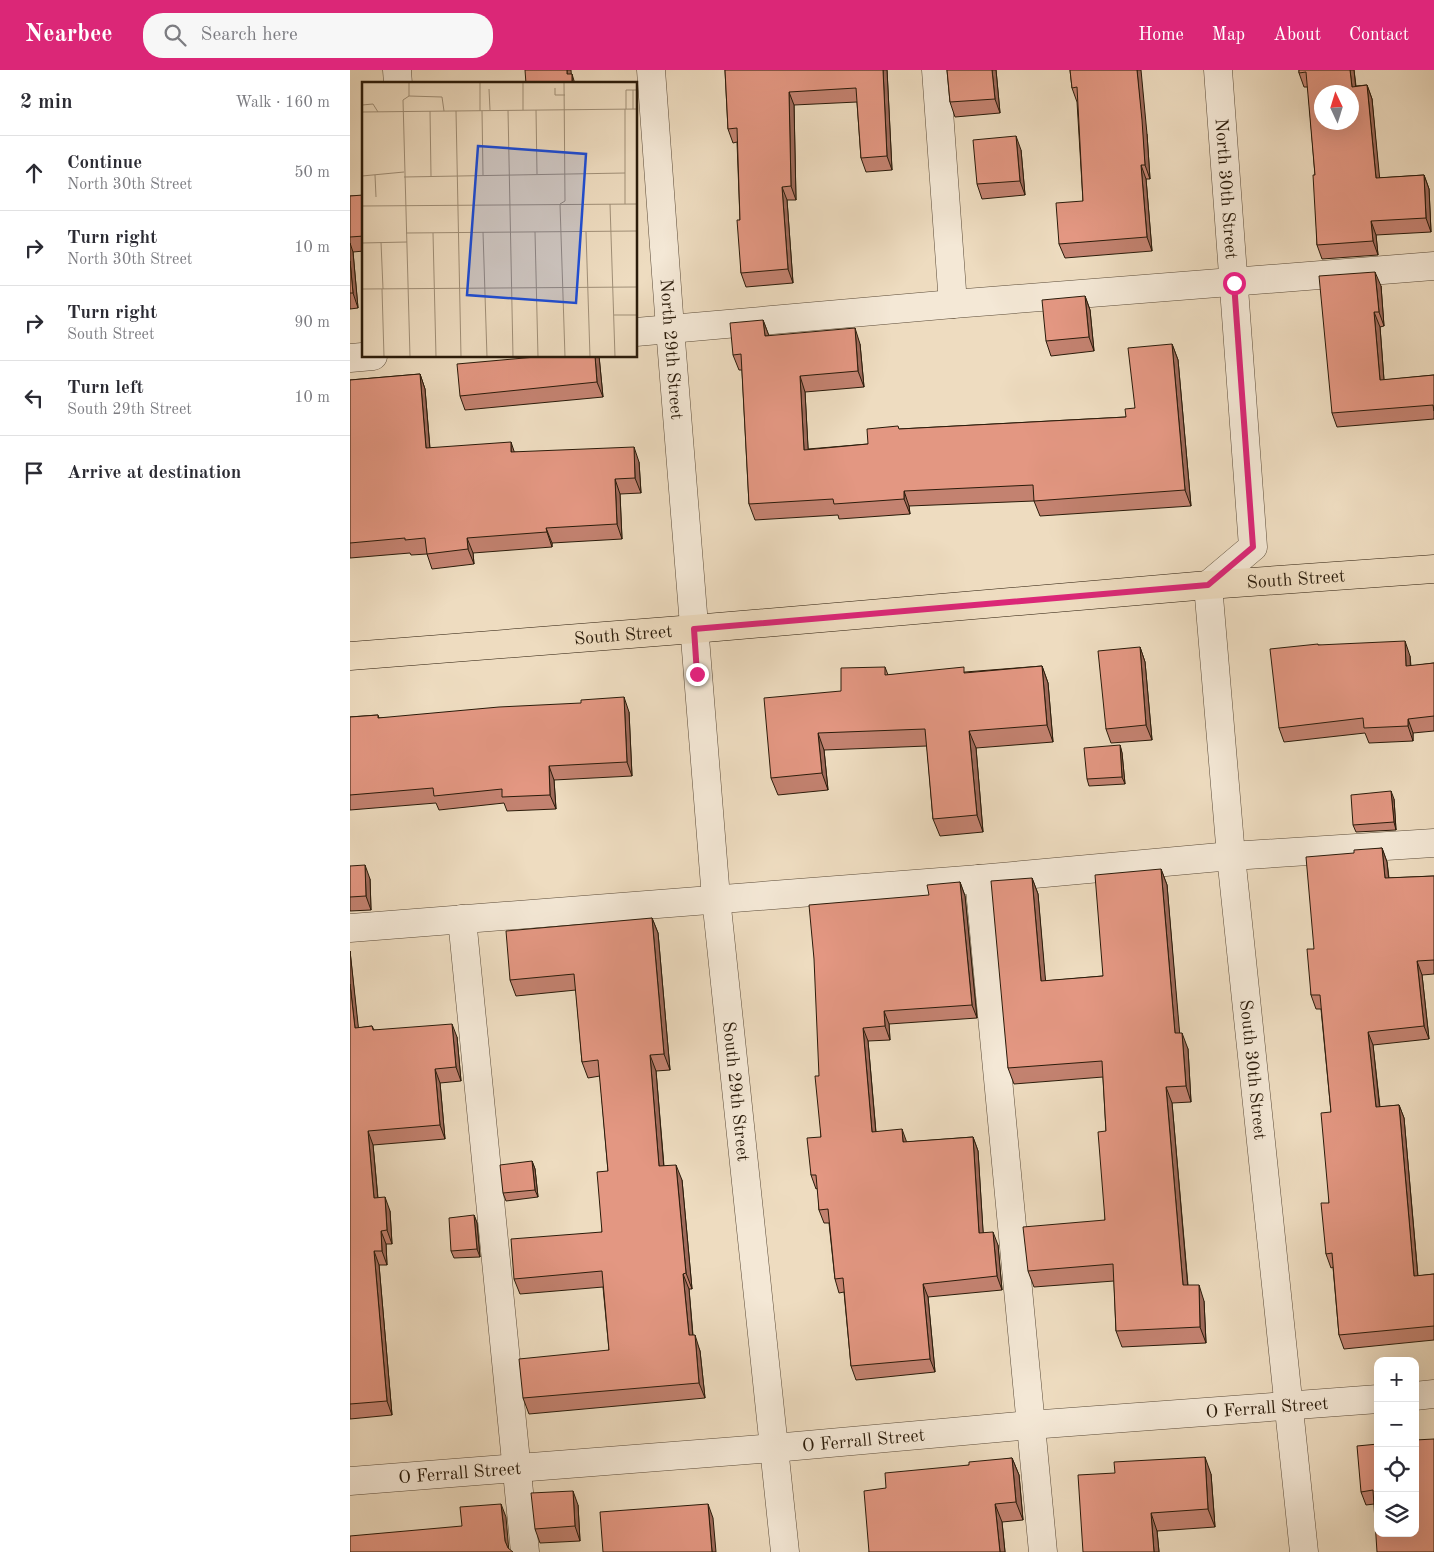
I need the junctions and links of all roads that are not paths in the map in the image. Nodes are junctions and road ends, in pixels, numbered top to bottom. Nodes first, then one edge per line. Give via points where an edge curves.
1 (651, 70) edge
2 (936, 70) edge
3 (1218, 70) edge
4 (1434, 266) edge
5 (1234, 283) junction
6 (953, 304) junction
7 (670, 328) junction
8 (638, 332) edge
9 (1434, 569) edge
10 (1208, 585) junction
11 (694, 629) junction
12 (350, 656) edge
13 (1434, 843) edge
14 (1231, 856) junction
15 (979, 879) junction
16 (716, 898) junction
17 (462, 919) junction
18 (350, 928) edge
19 (1434, 1394) edge
20 (1419, 1396) edge
21 (1374, 1400) edge
22 (1288, 1407) junction
23 (1030, 1425) junction
24 (774, 1448) junction
25 (517, 1469) junction
26 (350, 1481) edge
27 (525, 1552) edge
28 (785, 1552) edge
29 (1043, 1552) edge
30 (1304, 1552) edge

1 - 7 street, North 29th Street
2 - 6 street
3 - 5 street, North 30th Street
4 - 5 street
5 - 6 street
5 - 10 street, North 30th Street via 1253,547
6 - 7 street
7 - 8 street
7 - 11 street, North 29th Street
9 - 10 main road, South Street
10 - 11 main road, South Street
10 - 14 street, South 30th Street
11 - 12 main road, South Street
11 - 16 street, South 29th Street
13 - 14 street
14 - 15 street
14 - 22 street, South 30th Street
15 - 16 street
15 - 23 street
16 - 17 street
16 - 24 street, South 29th Street
17 - 18 street
17 - 25 street
19 - 20 street
21 - 22 street, O Ferrall Street
22 - 23 street, O Ferrall Street
22 - 30 street, South 30th Street
23 - 24 street, O Ferrall Street
23 - 29 street
24 - 25 street, O Ferrall Street
24 - 28 street, South 29th Street
25 - 26 street, O Ferrall Street
25 - 27 street

